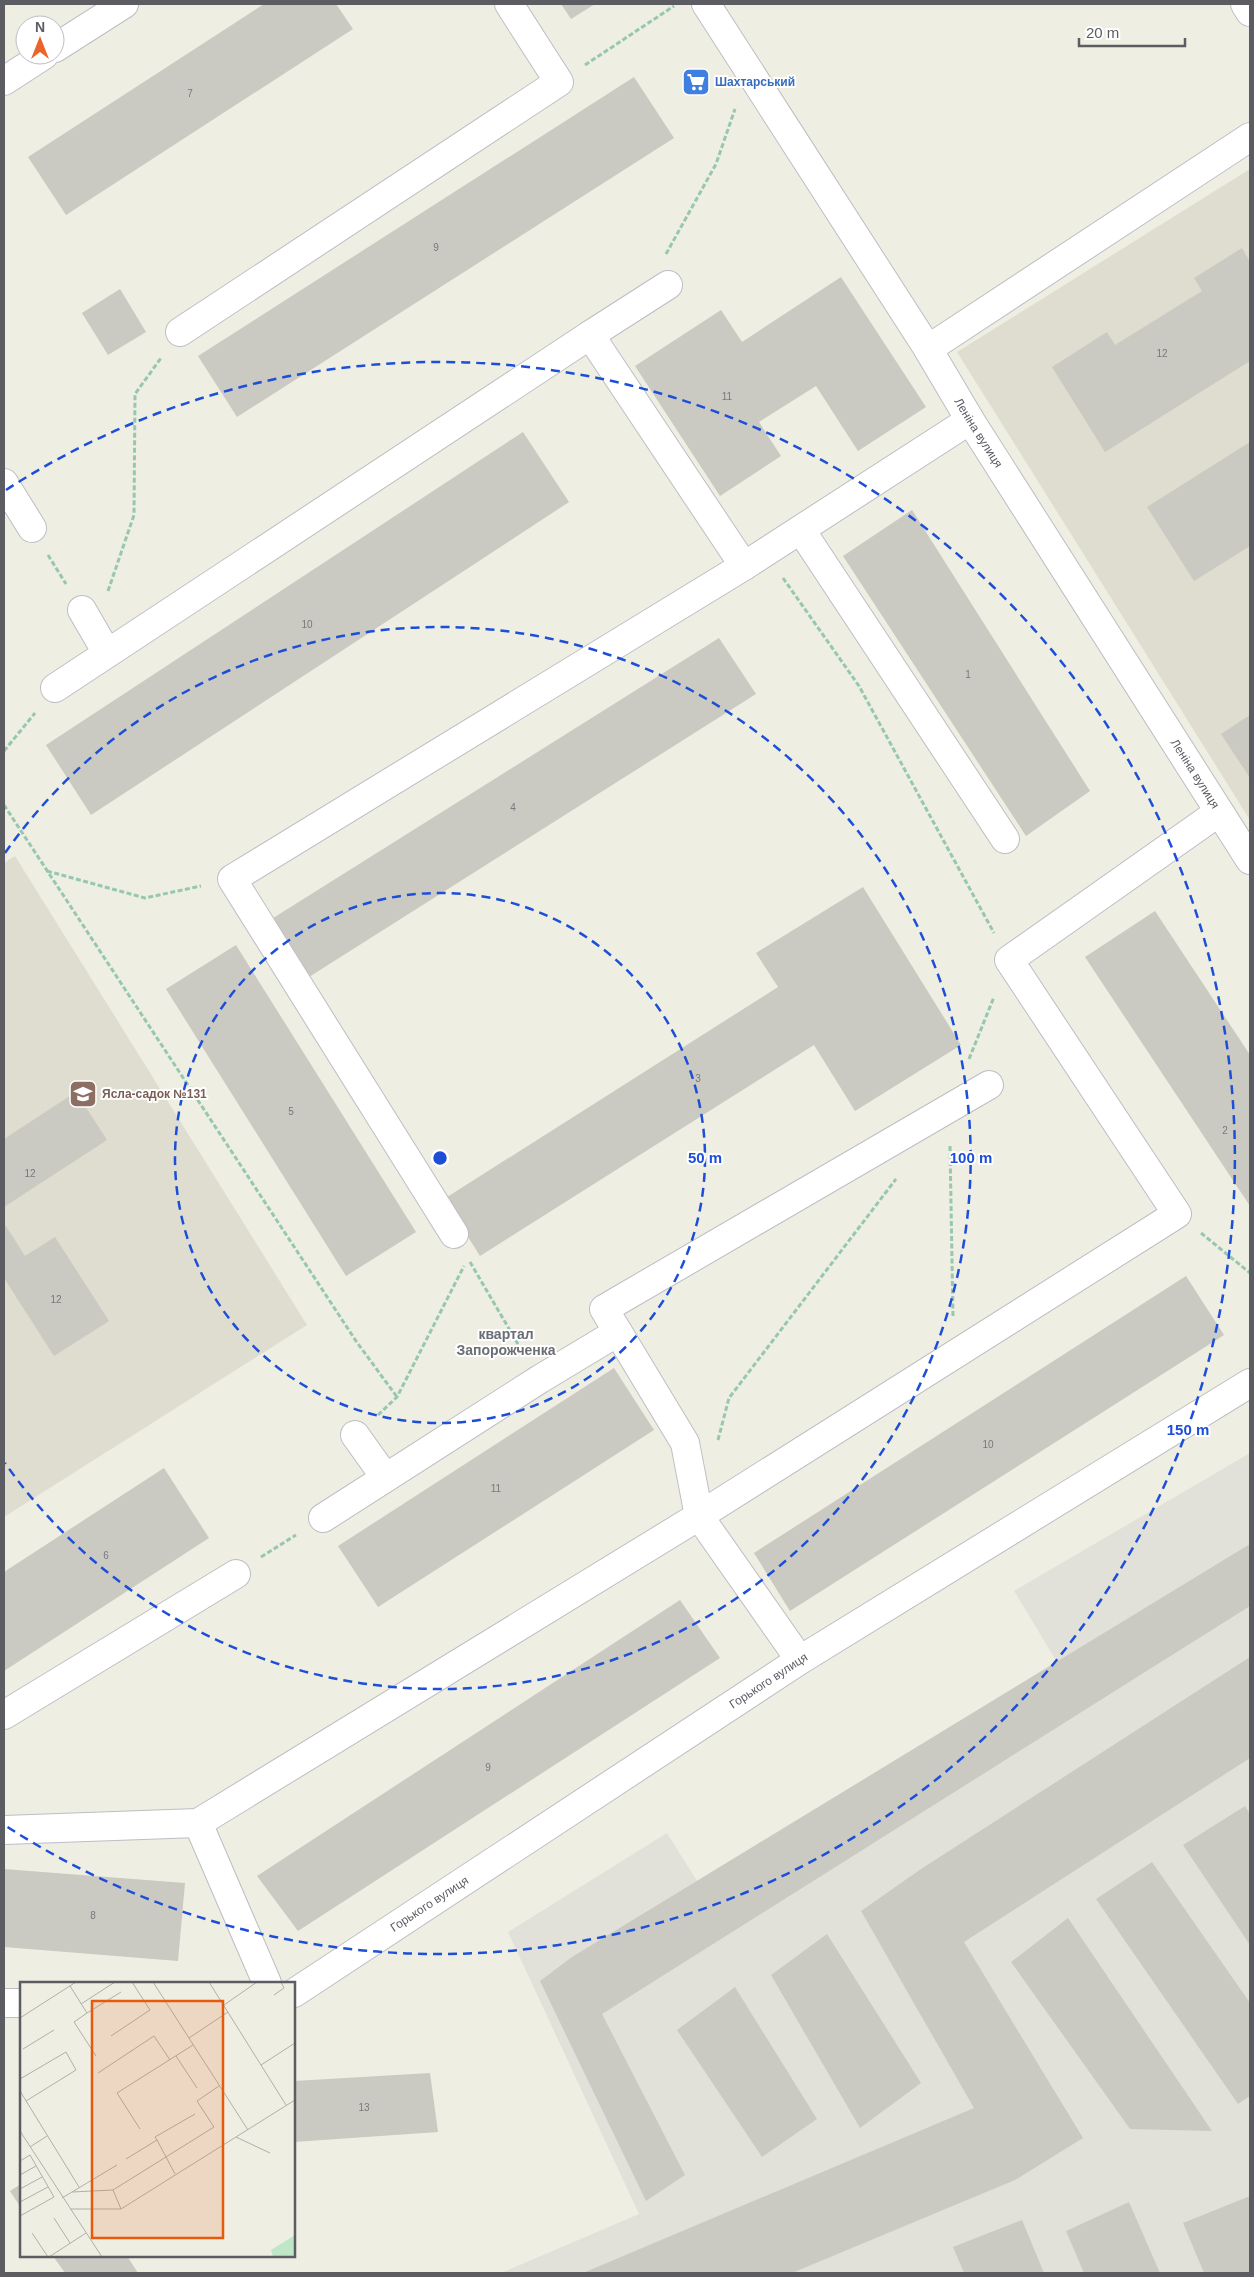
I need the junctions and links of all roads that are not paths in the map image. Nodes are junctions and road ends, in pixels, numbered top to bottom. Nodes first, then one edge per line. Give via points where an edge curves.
1 (124, 4) edge
2 (508, 4) edge
3 (706, 4) edge
4 (1245, 4) edge
5 (1250, 12) edge
6 (65, 42) edge
7 (29, 65) edge
8 (4, 81) edge
9 (1250, 138) edge
10 (666, 272) road end
11 (180, 332) road end
12 (590, 335) junction
13 (928, 349) junction
14 (970, 420) junction
15 (4, 483) edge
16 (32, 528) road end
17 (802, 530) junction
18 (755, 559) junction
19 (55, 688) road end
20 (1218, 812) junction
21 (1005, 839) dead end
22 (1250, 860) edge
23 (990, 1085) dead end
24 (454, 1234) dead end
25 (618, 1332) junction
26 (1250, 1383) edge
27 (355, 1435) road end
28 (385, 1477) junction
29 (699, 1516) junction
30 (323, 1518) road end
31 (236, 1574) road end
32 (800, 1660) junction
33 (4, 1715) edge
34 (198, 1823) junction
35 (4, 1830) edge
36 (267, 1982) edge
37 (295, 1992) edge
38 (4, 2003) edge
39 (20, 2003) edge

1 - 6 street
2 - 11 street via 560,82
3 - 13 street, Леніна вулиця
4 - 5 street
7 - 8 street
9 - 13 street
10 - 12 street
12 - 18 street
12 - 19 street via 95,632
13 - 14 street, Леніна вулиця
14 - 17 street
14 - 20 street, Леніна вулиця
15 - 16 street
17 - 18 street
17 - 21 street
18 - 24 street via 232,879
20 - 22 street, Леніна вулиця
20 - 29 street via 1009,960 1177,1214
23 - 25 street via 604,1309
25 - 28 street
25 - 29 street via 685,1443
26 - 32 street, Горького вулиця
27 - 28 street
28 - 30 street
29 - 32 street
29 - 34 street
31 - 33 street
32 - 37 street, Горького вулиця
34 - 35 street
34 - 36 street
38 - 39 street

